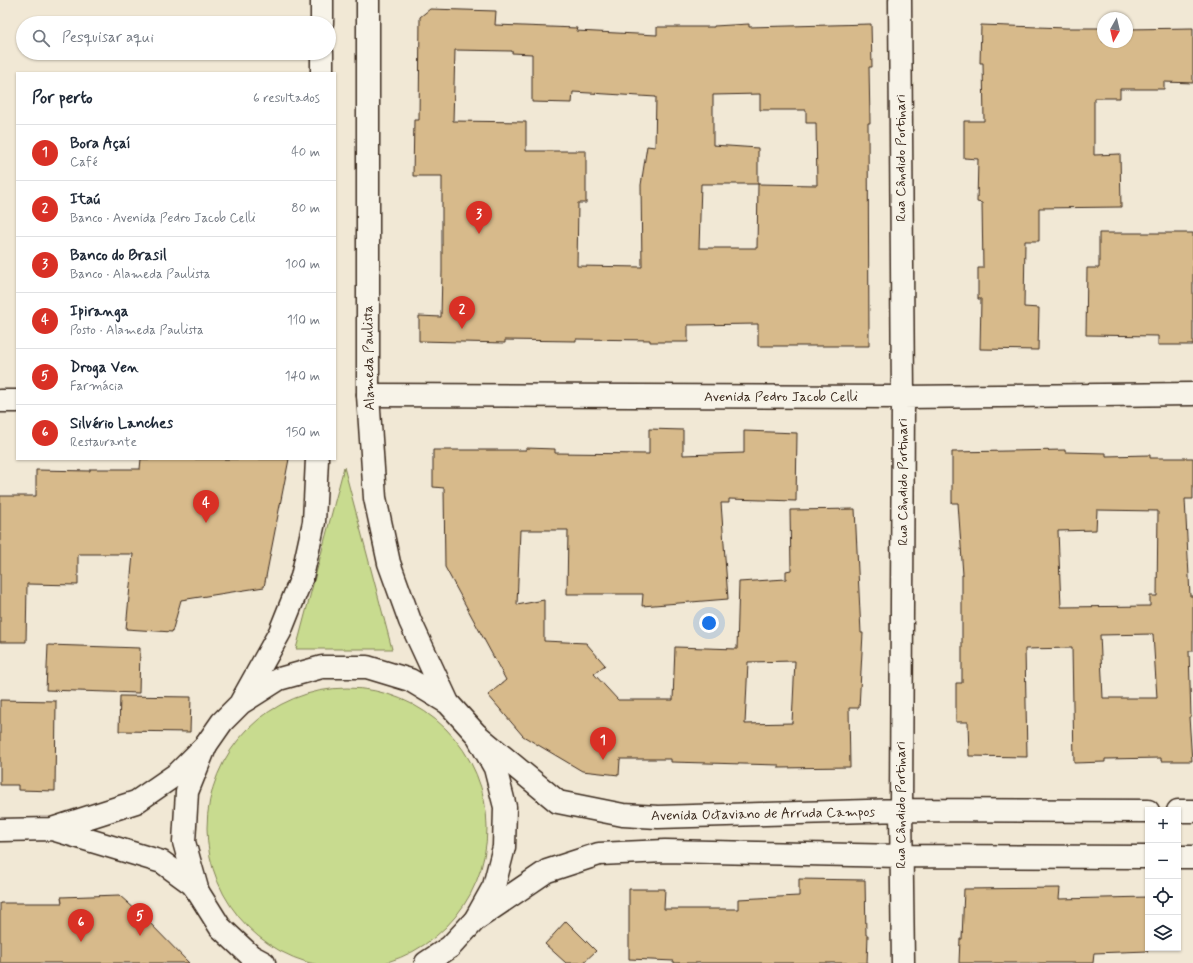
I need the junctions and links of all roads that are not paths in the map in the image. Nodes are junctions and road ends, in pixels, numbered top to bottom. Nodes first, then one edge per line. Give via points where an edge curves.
1 (322, 0) edge
2 (368, 0) edge
3 (900, 0) edge
4 (322, 16) edge
5 (322, 60) edge
6 (322, 72) edge
7 (1193, 394) edge
8 (368, 395) junction
9 (903, 397) junction
10 (0, 401) edge
11 (16, 401) edge
12 (317, 460) edge
13 (241, 703) junction
14 (448, 703) junction
15 (476, 734) junction
16 (206, 745) junction
17 (901, 810) junction
18 (1145, 811) edge
19 (1181, 811) edge
20 (1193, 811) edge
21 (52, 829) junction
22 (0, 830) edge
23 (901, 856) junction
24 (1145, 857) edge
25 (1181, 857) edge
26 (1193, 857) edge
27 (198, 892) junction
28 (475, 920) junction
29 (446, 955) edge
30 (256, 961) edge
31 (426, 963) edge
32 (903, 963) edge

1 - 4 street
2 - 8 street, Alameda Paulista
3 - 9 street, Rua Cândido Portinari
5 - 6 street
7 - 9 street, Avenida Pedro Jacob Celli
8 - 9 street, Avenida Pedro Jacob Celli
8 - 14 street, Alameda Paulista via 376,498 389,563 410,621
9 - 17 street, Rua Cândido Portinari
10 - 11 street
12 - 13 street via 314,522 302,577 280,632
13 - 14 street via 279,679 322,667 367,667 410,680
13 - 16 street via 222,722
14 - 15 street
15 - 17 street, Avenida Octaviano de Arruda Campos via 558,802 623,815 658,817
15 - 28 street via 495,768 505,807 504,847 494,886
16 - 21 street via 178,773 136,802
16 - 27 street via 187,792 184,842
17 - 18 street, Avenida Octaviano de Arruda Campos
17 - 23 street, Rua Cândido Portinari
19 - 20 street
21 - 22 street
21 - 27 street via 162,862 192,884
23 - 24 street
23 - 28 street via 665,851 600,854 547,871
23 - 32 street, Rua Cândido Portinari
25 - 26 street
27 - 30 street via 220,927
28 - 29 street
29 - 31 street

